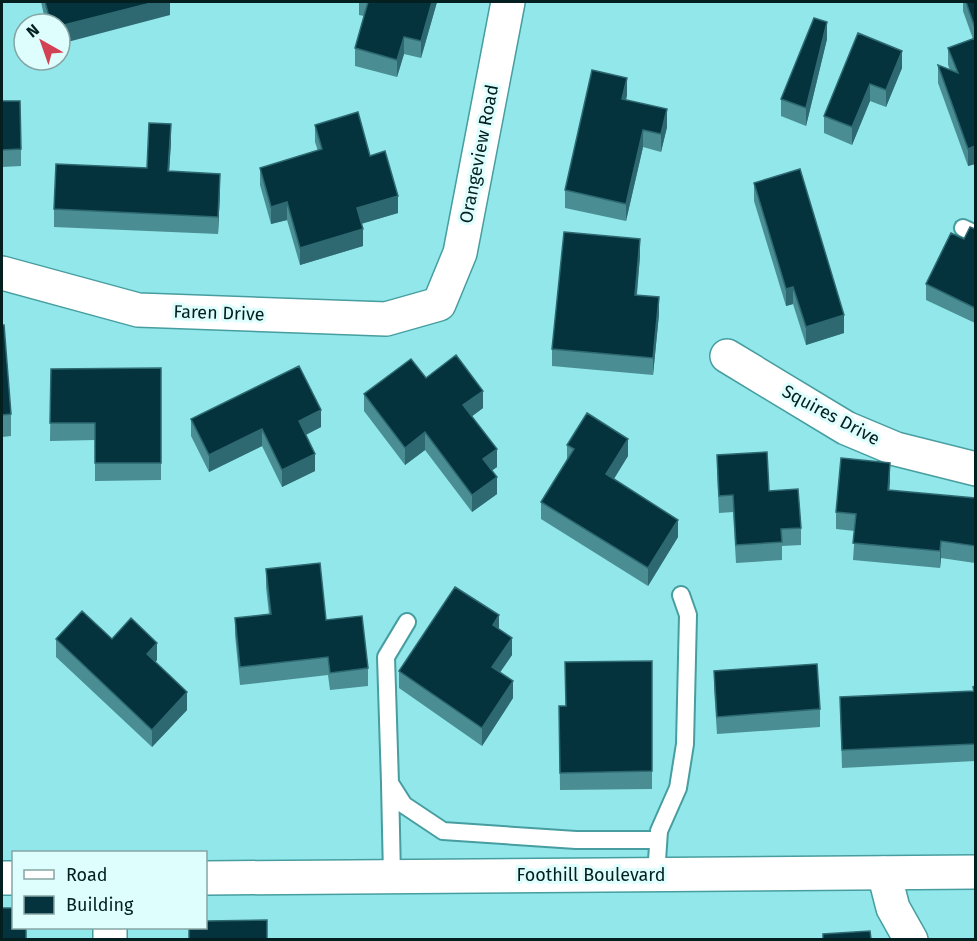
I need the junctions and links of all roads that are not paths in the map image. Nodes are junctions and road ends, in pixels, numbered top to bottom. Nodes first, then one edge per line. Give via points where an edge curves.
1 (508, 2) edge
2 (2, 273) edge
3 (439, 304) joint
4 (727, 356) dead end
5 (975, 469) edge
6 (681, 595) dead end
7 (407, 622) dead end
8 (390, 783) junction
9 (658, 840) junction
10 (975, 872) edge
11 (884, 873) junction
12 (656, 875) junction
13 (392, 876) junction
14 (207, 878) edge
15 (911, 939) edge

1 - 3 street, Orangeview Road via 460,254
2 - 3 street, Faren Drive via 138,310 386,319
4 - 5 street, Squires Drive via 846,428 896,449
6 - 9 lane via 688,615 685,744 678,788
7 - 8 lane via 386,657
8 - 9 lane via 404,805 443,831 576,840
8 - 13 lane
9 - 12 lane
10 - 11 street, Foothill Boulevard
11 - 12 street, Foothill Boulevard
11 - 15 street via 893,909
12 - 13 street, Foothill Boulevard
13 - 14 street, Foothill Boulevard

